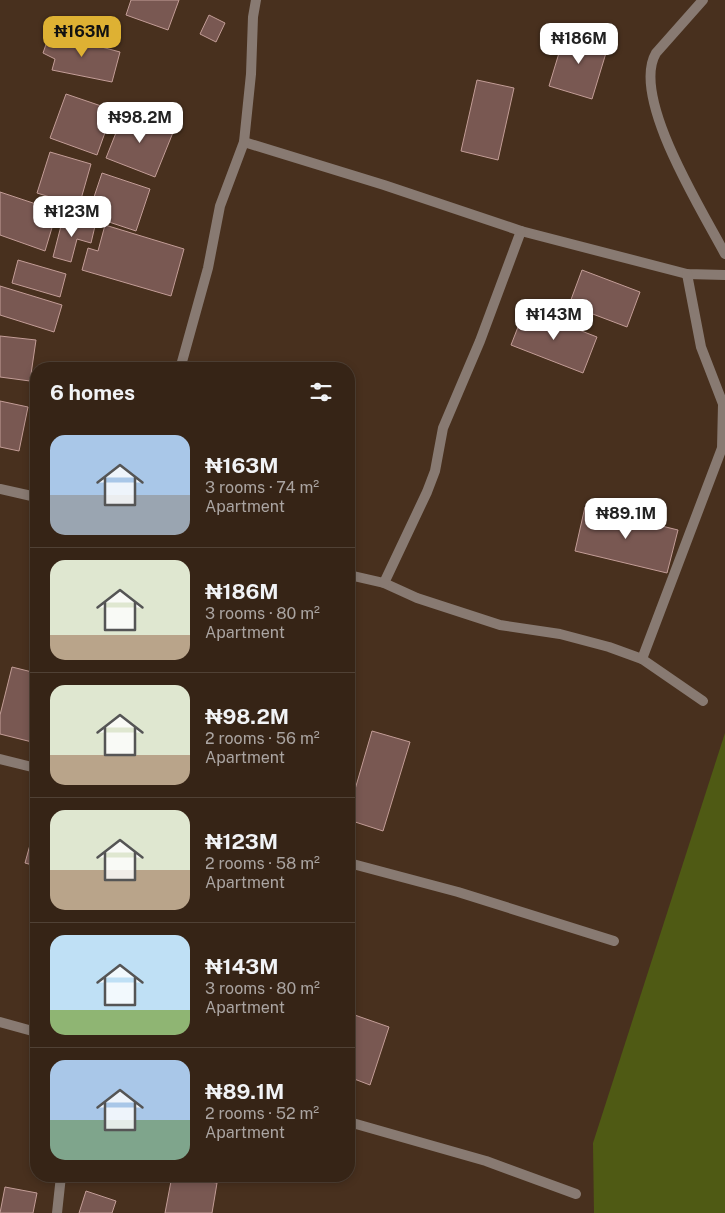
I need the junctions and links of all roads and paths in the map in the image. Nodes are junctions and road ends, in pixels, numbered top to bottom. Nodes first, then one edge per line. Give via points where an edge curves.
1 (256, 0) edge
2 (703, 0) edge
3 (244, 142) junction
4 (521, 231) junction
5 (725, 254) edge
6 (687, 274) junction
7 (725, 275) edge
8 (182, 362) edge
9 (0, 490) edge
10 (30, 496) edge
11 (355, 576) edge
12 (384, 583) junction
13 (642, 659) junction
14 (703, 701) dead end
15 (0, 759) edge
16 (30, 766) edge
17 (355, 865) edge
18 (614, 941) dead end
19 (0, 1022) edge
20 (30, 1030) edge
21 (355, 1124) edge
22 (61, 1182) edge
23 (576, 1194) dead end
24 (58, 1213) edge

1 - 3 street
2 - 5 street via 656,53 649,73 654,105 671,151
3 - 4 street
3 - 8 street via 220,206 208,268
4 - 6 street
4 - 12 street via 480,341 442,428 428,492
6 - 7 street
6 - 13 street via 701,348 724,404 722,448
9 - 10 street
11 - 12 street
12 - 13 street via 474,618 560,634
13 - 14 street
15 - 16 street
17 - 18 street via 458,892
19 - 20 street
21 - 23 street via 486,1161
22 - 24 street

